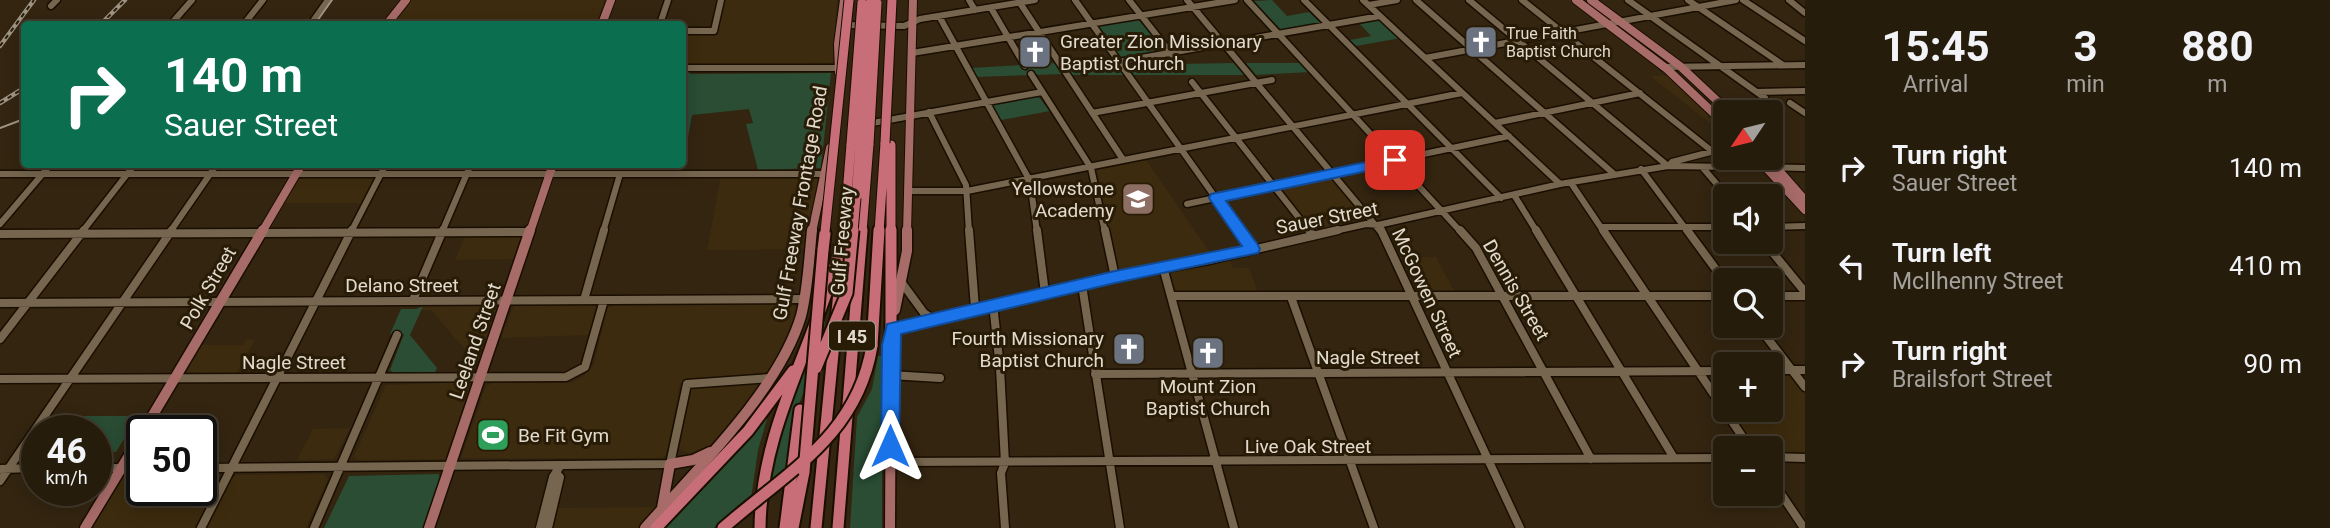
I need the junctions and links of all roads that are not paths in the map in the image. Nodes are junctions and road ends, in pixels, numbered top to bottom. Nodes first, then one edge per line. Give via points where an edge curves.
1 (57, 0) edge
2 (192, 0) edge
3 (262, 0) edge
4 (328, 0) edge
5 (399, 0) edge
6 (406, 0) edge
7 (611, 0) edge
8 (668, 0) edge
9 (720, 0) edge
10 (846, 0) edge
11 (892, 0) edge
12 (913, 0) edge
13 (969, 0) edge
14 (1035, 0) edge
15 (1074, 0) edge
16 (1129, 0) edge
17 (1186, 0) edge
18 (1235, 0) edge
19 (1247, 0) edge
20 (1304, 0) edge
21 (1397, 0) edge
22 (1416, 0) edge
23 (1469, 0) edge
24 (1522, 0) edge
25 (1576, 0) edge
26 (1591, 0) edge
27 (1628, 0) edge
28 (1688, 0) edge
29 (1736, 0) edge
30 (1743, 0) edge
31 (1789, 0) edge
32 (1022, 1) edge
33 (870, 2) edge
34 (1366, 3) edge
35 (51, 6) dead end
36 (1193, 7) junction
37 (1699, 7) junction
38 (991, 8) junction
39 (975, 10) junction
40 (396, 11) junction
41 (1805, 13) edge
42 (939, 16) junction
43 (1141, 16) junction
44 (1380, 16) junction
45 (1651, 17) junction
46 (174, 21) edge
47 (246, 21) edge
48 (313, 21) edge
49 (389, 21) edge
50 (603, 21) edge
51 (661, 21) edge
52 (912, 22) junction
53 (1621, 22) junction
54 (1091, 24) junction
55 (841, 25) junction
56 (1329, 25) junction
57 (1609, 25) junction
58 (686, 31) edge
59 (1039, 32) junction
60 (1564, 33) junction
61 (1278, 34) junction
62 (1009, 37) junction
63 (1518, 41) junction
64 (1805, 41) edge
65 (1224, 44) junction
66 (956, 46) junction
67 (1473, 50) junction
68 (912, 53) junction
69 (1170, 53) junction
70 (1425, 58) junction
71 (1177, 61) dead end
72 (1118, 62) junction
73 (1719, 65) junction
74 (1783, 65) junction
75 (1805, 65) edge
76 (1025, 66) dead end
77 (1663, 66) junction
78 (1680, 66) junction
79 (686, 68) edge
80 (839, 68) junction
81 (1031, 74) dead end
82 (1272, 79) dead end
83 (1192, 82) dead end
84 (1258, 82) junction
85 (1805, 91) edge
86 (1042, 92) junction
87 (1756, 92) junction
88 (1201, 93) junction
89 (1462, 93) junction
90 (1640, 93) junction
91 (1765, 98) dead end
92 (1716, 100) edge
93 (986, 102) junction
94 (1147, 102) junction
95 (1407, 103) junction
96 (1592, 103) junction
97 (1790, 103) dead end
98 (929, 112) junction
99 (1713, 112) edge
100 (1092, 113) junction
101 (1545, 113) junction
102 (1805, 113) edge
103 (1352, 114) junction
104 (911, 116) junction
105 (1494, 123) junction
106 (1294, 125) junction
107 (834, 131) junction
108 (1236, 136) junction
109 (1509, 136) junction
110 (888, 143) junction
111 (860, 144) junction
112 (1179, 148) junction
113 (1452, 149) junction
114 (1713, 151) edge
115 (1713, 152) edge
116 (1122, 158) junction
117 (1395, 160) junction
118 (1088, 166) junction
119 (1668, 166) junction
120 (48, 168) edge
121 (132, 168) edge
122 (215, 168) edge
123 (470, 168) edge
124 (1703, 168) junction
125 (1713, 168) edge
126 (1783, 168) edge
127 (1805, 168) edge
128 (300, 169) edge
129 (384, 169) edge
130 (552, 169) edge
131 (1640, 169) junction
132 (1774, 170) edge
133 (1774, 170) edge
134 (1334, 172) junction
135 (468, 173) junction
136 (0, 174) edge
137 (43, 174) junction
138 (128, 174) junction
139 (211, 174) junction
140 (620, 174) junction
141 (825, 174) junction
142 (1614, 174) junction
143 (1029, 178) junction
144 (1572, 183) junction
145 (1560, 184) junction
146 (1717, 184) edge
147 (1275, 186) junction
148 (909, 191) junction
149 (967, 191) junction
150 (1514, 195) junction
151 (1216, 198) junction
152 (1502, 198) junction
153 (1805, 200) edge
154 (1187, 204) dead end
155 (1805, 210) edge
156 (1441, 211) junction
157 (0, 224) edge
158 (1378, 225) junction
159 (1805, 226) edge
160 (1601, 227) junction
161 (1684, 227) junction
162 (1713, 227) edge
163 (1783, 227) edge
164 (442, 232) junction
165 (530, 232) junction
166 (170, 233) junction
167 (261, 233) junction
168 (352, 233) junction
169 (0, 234) edge
170 (81, 234) junction
171 (1313, 236) junction
172 (844, 239) junction
173 (1252, 249) junction
174 (1773, 254) edge
175 (1163, 267) junction
176 (1715, 268) edge
177 (1115, 277) junction
178 (902, 283) junction
179 (1082, 285) junction
180 (1045, 293) junction
181 (1805, 294) edge
182 (1783, 295) edge
183 (1173, 296) junction
184 (1503, 296) junction
185 (1574, 296) junction
186 (1647, 296) junction
187 (1713, 296) edge
188 (1291, 297) junction
189 (1413, 298) junction
190 (804, 299) junction
191 (413, 300) junction
192 (507, 300) junction
193 (584, 300) junction
194 (604, 300) junction
195 (317, 301) junction
196 (122, 302) junction
197 (220, 302) junction
198 (0, 303) edge
199 (28, 303) junction
200 (993, 304) junction
201 (975, 308) junction
202 (934, 319) junction
203 (893, 329) junction
204 (397, 335) dead end
205 (1768, 338) edge
206 (0, 339) edge
207 (891, 345) junction
208 (804, 354) junction
209 (1783, 370) edge
210 (1793, 370) junction
211 (1805, 370) edge
212 (1699, 371) junction
213 (1713, 371) edge
214 (1320, 372) junction
215 (1544, 372) junction
216 (1621, 372) junction
217 (1448, 373) junction
218 (1095, 374) junction
219 (1193, 374) junction
220 (890, 376) junction
221 (277, 377) junction
222 (379, 377) junction
223 (481, 378) junction
224 (770, 378) junction
225 (940, 378) dead end
226 (0, 379) edge
227 (70, 379) junction
228 (175, 379) junction
229 (1805, 387) edge
230 (153, 415) edge
231 (1743, 436) edge
232 (722, 444) junction
233 (1713, 457) edge
234 (1783, 457) edge
235 (1674, 458) junction
236 (1805, 458) edge
237 (1591, 459) junction
238 (126, 460) edge
239 (1349, 461) junction
240 (1489, 461) junction
241 (890, 462) junction
242 (1218, 462) junction
243 (1005, 463) junction
244 (1109, 463) junction
245 (670, 464) junction
246 (450, 466) junction
247 (217, 467) edge
248 (232, 467) junction
249 (340, 467) junction
250 (4, 468) edge
251 (112, 468) edge
252 (121, 468) junction
253 (126, 468) edge
254 (559, 470) junction
255 (804, 472) junction
256 (0, 481) edge
257 (1783, 497) edge
258 (662, 510) junction
259 (85, 528) edge
260 (201, 528) edge
261 (314, 528) edge
262 (429, 528) edge
263 (540, 528) edge
264 (548, 528) edge
265 (645, 528) edge
266 (656, 528) edge
267 (723, 528) edge
268 (760, 528) edge
269 (785, 528) edge
270 (793, 528) edge
271 (800, 528) edge
272 (816, 528) edge
273 (838, 528) edge
274 (890, 528) edge
275 (1005, 528) edge
276 (1120, 528) edge
277 (1234, 528) edge
278 (1374, 528) edge
279 (1520, 528) edge
280 (1804, 528) edge

1 - 35 street
2 - 46 street
3 - 47 street
4 - 48 street
5 - 40 main road
6 - 40 main road
7 - 50 main road
8 - 51 street
9 - 58 street via 714,31
10 - 55 main road, Gulf Freeway Frontage Road
10 - 255 highway, bridge
11 - 110 highway, bridge
12 - 52 main road
13 - 39 street
14 - 32 street
15 - 54 street
16 - 43 street
17 - 36 street, McGowen Street
18 - 36 street
19 - 61 street, Dennis Street
20 - 56 street
21 - 34 street
22 - 67 street
23 - 63 street
24 - 60 street
25 - 57 main road
26 - 53 main road
27 - 45 street
28 - 37 street
29 - 37 street
30 - 64 street
31 - 41 street
32 - 38 street
32 - 59 street
33 - 111 highway, Gulf Freeway / I 45, bridge
33 - 111 highway, Gulf Freeway / I 45, bridge
34 - 44 street
36 - 43 street
36 - 65 street, McGowen Street
37 - 45 street
37 - 74 street
38 - 39 street
38 - 62 street
39 - 42 street
40 - 49 main road
42 - 52 street
42 - 66 street
43 - 54 street
43 - 69 street
44 - 56 street
44 - 70 street
45 - 53 street
45 - 73 street
52 - 55 street via 904,26
52 - 68 main road
53 - 57 street
53 - 78 main road
54 - 59 street
54 - 72 street
55 - 80 main road, Gulf Freeway Frontage Road
56 - 61 street
56 - 95 street
57 - 60 street
57 - 77 main road
59 - 62 street
59 - 100 street
60 - 63 street
60 - 90 street
61 - 65 street
61 - 103 street, Dennis Street
62 - 66 street
62 - 76 street
63 - 67 street
63 - 96 street
65 - 69 street
65 - 84 street, McGowen Street
66 - 68 street
66 - 93 street
67 - 70 street
67 - 101 street
68 - 104 main road
69 - 71 street
69 - 72 street
70 - 89 street
72 - 94 street
73 - 74 street
73 - 78 street
73 - 87 street
74 - 75 street
77 - 78 street
77 - 99 main road
78 - 92 main road
79 - 80 street
80 - 107 main road, Gulf Freeway Frontage Road
81 - 86 street
82 - 84 street
83 - 88 street
84 - 88 street
84 - 106 street, McGowen Street
85 - 87 street
86 - 93 street
86 - 118 street
87 - 91 street
88 - 94 street
88 - 108 street
89 - 95 street
89 - 105 street
90 - 96 street
90 - 114 street
93 - 98 street
93 - 143 street
94 - 100 street
94 - 112 street
95 - 103 street
95 - 113 street
96 - 101 street
96 - 119 street
97 - 102 street
98 - 104 street
98 - 149 street
100 - 116 street
101 - 105 street
101 - 142 street
103 - 106 street
103 - 117 street, Dennis Street
104 - 107 street
104 - 148 main road
105 - 109 street
106 - 108 street
106 - 134 street, McGowen Street
107 - 141 main road, Gulf Freeway Frontage Road
108 - 112 street
108 - 147 street
109 - 113 street
109 - 145 street
110 - 207 highway
110 - 267 highway, bridge via 872,346 864,384 834,432
111 - 172 highway, Gulf Freeway / I 45
111 - 269 highway, Gulf Freeway / I 45, bridge via 847,293 800,410
111 - 273 highway, Gulf Freeway / I 45
112 - 116 street
112 - 151 street
113 - 117 street
113 - 152 street
115 - 119 street, Sauer Street
116 - 118 street
117 - 134 street
117 - 156 street, Dennis Street
118 - 143 street
118 - 177 street
119 - 124 street
119 - 131 street, Sauer Street
120 - 137 street
121 - 138 street
122 - 139 street
123 - 135 street
124 - 125 street
124 - 146 street
126 - 127 street
128 - 129 street
128 - 139 street
128 - 167 main road, Polk Street
129 - 135 street
129 - 168 street
130 - 135 street
130 - 140 street
130 - 165 main road, Leeland Street
131 - 142 street, Sauer Street
131 - 161 street
132 - 153 main road
133 - 155 main road
134 - 147 street
134 - 158 street, McGowen Street
135 - 164 street
136 - 137 street
137 - 138 street
137 - 157 street
138 - 139 street
138 - 170 street
139 - 166 street
140 - 141 street
140 - 193 street
141 - 190 main road, Gulf Freeway Frontage Road
142 - 144 street, Sauer Street
143 - 149 street
143 - 180 street
144 - 145 street, Sauer Street
144 - 160 street
145 - 150 street, Sauer Street
147 - 151 street
147 - 171 street
148 - 149 street
148 - 178 main road
149 - 201 street
150 - 152 street, Sauer Street
150 - 185 street
151 - 154 street
151 - 173 street
152 - 156 street, Sauer Street
156 - 158 street, Sauer Street
156 - 184 street, Dennis Street via 1476,248
158 - 171 street, Sauer Street
158 - 189 street, McGowen Street
159 - 163 street
160 - 161 street
160 - 186 street
161 - 162 street
161 - 176 street
164 - 165 street
164 - 168 street
164 - 191 street
165 - 192 main road, Leeland Street
166 - 167 street
166 - 170 street
166 - 196 street
167 - 168 street
167 - 197 main road, Polk Street
168 - 195 street
169 - 170 street
170 - 199 street
171 - 173 street, Sauer Street
172 - 208 highway
172 - 272 highway, Gulf Freeway / I 45
173 - 175 street, Sauer Street
174 - 181 street
175 - 177 street, Sauer Street
175 - 183 street
177 - 179 street, Sauer Street
178 - 202 street
178 - 203 main road
179 - 180 street, Sauer Street
179 - 218 street
180 - 200 street, Sauer Street
181 - 182 street
183 - 188 street
183 - 219 street
184 - 185 street
184 - 189 street
184 - 215 street, Dennis Street
185 - 186 street
185 - 216 street
186 - 187 street
186 - 212 street
188 - 189 street
188 - 214 street
189 - 217 street, McGowen Street
190 - 194 street, Delano Street
190 - 224 main road, Gulf Freeway Frontage Road via 795,332
191 - 192 street, Delano Street
191 - 195 street, Delano Street
192 - 193 street, Delano Street
192 - 223 main road, Leeland Street
193 - 194 street, Delano Street
194 - 223 street, Nagle Street via 586,367 566,377
195 - 197 street, Delano Street
195 - 221 street
196 - 197 street, Delano Street
196 - 199 street, Delano Street
196 - 227 street
197 - 228 main road, Polk Street
198 - 199 street, Delano Street
199 - 206 street
200 - 201 street, Sauer Street
200 - 243 street
201 - 202 street, Sauer Street
202 - 203 street, Sauer Street
203 - 207 main road
204 - 222 street
205 - 210 street
207 - 220 main road
208 - 266 highway via 748,431
208 - 268 highway via 767,449 758,501
209 - 210 street
210 - 211 street
210 - 229 street
212 - 213 street, Nagle Street
212 - 216 street, Nagle Street
212 - 231 street
214 - 217 street, Nagle Street
214 - 219 street, Nagle Street
214 - 239 street
215 - 216 street, Nagle Street
215 - 217 street, Nagle Street
215 - 237 street, Dennis Street
216 - 235 street
217 - 240 street, McGowen Street
218 - 219 street, Nagle Street
218 - 244 street
219 - 242 street
220 - 225 street
220 - 241 main road
221 - 222 street, Nagle Street
221 - 228 street, Nagle Street
221 - 248 street
222 - 223 street, Nagle Street
222 - 249 street
223 - 246 main road, Leeland Street
224 - 232 main road, Gulf Freeway Frontage Road
224 - 245 street via 684,386
226 - 227 street, Nagle Street
227 - 228 street, Nagle Street
227 - 250 street
228 - 230 main road, Polk Street
232 - 245 main road via 703,457
232 - 258 main road, Gulf Freeway Frontage Road
233 - 235 street, Live Oak Street
234 - 236 street
235 - 237 street, Live Oak Street
237 - 240 street, Live Oak Street
238 - 252 main road, Polk Street
239 - 240 street, Live Oak Street
239 - 242 street, Live Oak Street
239 - 278 street
240 - 279 street, McGowen Street
241 - 243 street, Live Oak Street
241 - 274 main road
242 - 244 street, Live Oak Street
242 - 277 street
243 - 244 street, Live Oak Street
243 - 275 street via 1001,473
244 - 276 street
245 - 254 street
245 - 258 main road
246 - 249 street
246 - 254 street
246 - 262 main road, Leeland Street
247 - 248 street
248 - 249 street
248 - 260 street
249 - 261 street
250 - 256 street
251 - 252 street
252 - 253 street
252 - 259 main road, Polk Street
254 - 263 street via 553,477
254 - 264 street
255 - 270 highway
255 - 271 highway
257 - 280 street
258 - 265 main road, Gulf Freeway Frontage Road

